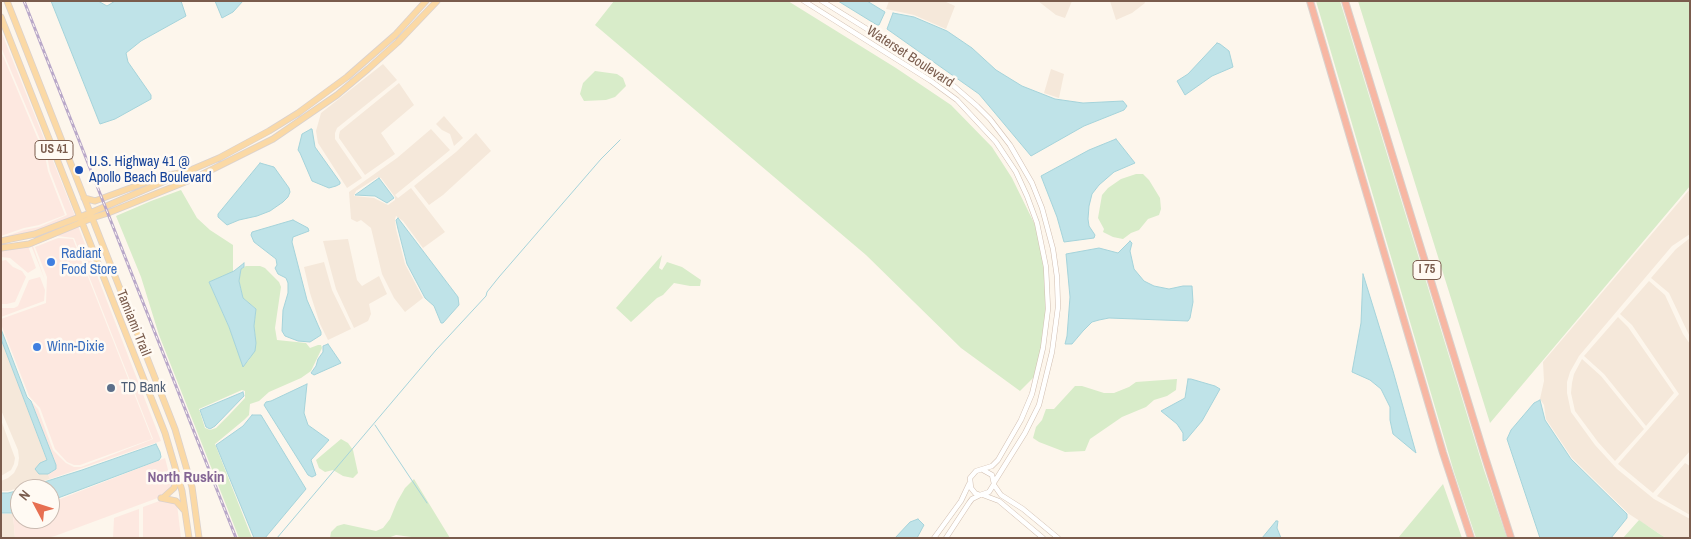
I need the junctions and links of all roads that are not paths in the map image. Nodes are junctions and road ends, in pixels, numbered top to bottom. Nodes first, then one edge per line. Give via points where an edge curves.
1 (7, 1) edge
2 (426, 1) edge
3 (437, 1) edge
4 (804, 1) edge
5 (822, 1) edge
6 (1310, 1) edge
7 (1345, 1) edge
8 (1, 17) edge
9 (38, 80) junction
10 (28, 84) junction
11 (270, 131) junction
12 (273, 138) junction
13 (192, 170) junction
14 (84, 198) junction
15 (91, 215) junction
16 (81, 219) junction
17 (26, 236) junction
18 (1, 241) edge
19 (29, 244) junction
20 (1, 248) edge
21 (130, 342) junction
22 (146, 355) junction
23 (984, 470) junction
24 (178, 476) junction
25 (969, 483) junction
26 (994, 483) junction
27 (982, 495) junction
28 (185, 512) junction
29 (189, 538) edge
30 (199, 538) edge
31 (934, 538) edge
32 (946, 538) edge
33 (1043, 538) edge
34 (1058, 538) edge
35 (1471, 538) edge
36 (1511, 538) edge

1 - 9 main road, Tamiami Trail / US 41
2 - 11 main road via 347,77
3 - 12 main road via 368,69
4 - 23 street, Waterset Boulevard via 957,100 996,142 1027,196 1046,266 1046,333 1027,408 998,460
5 - 26 street, Waterset Boulevard via 941,75 977,106 1010,145 1042,208 1057,277 1058,307 1052,352 1039,405
6 - 35 highway, I 75
7 - 36 highway, I 75
8 - 10 main road, Tamiami Trail / US 41
9 - 10 main road
9 - 14 main road, Tamiami Trail / US 41
10 - 16 main road, Tamiami Trail / US 41
11 - 12 street
11 - 13 main road
12 - 15 main road via 194,178 108,214
13 - 14 main road via 164,176 95,201
13 - 15 main road
14 - 15 main road, Tamiami Trail / US 41
15 - 16 main road
15 - 22 main road, Tamiami Trail / US 41
16 - 17 main road
16 - 19 main road
16 - 21 main road, Tamiami Trail / US 41
17 - 18 main road
17 - 19 street
19 - 20 main road
21 - 22 main road
21 - 24 main road, Tamiami Trail / US 41
22 - 30 main road, Tamiami Trail / US 41 via 181,447 192,487
23 - 25 street via 974,472
23 - 26 street via 992,474
24 - 28 main road, Tamiami Trail / US 41
24 - 28 main road via 174,488 162,498 176,501
25 - 27 street via 972,490
25 - 31 street via 962,500
26 - 27 street via 989,492
26 - 34 street via 1002,495
27 - 32 street via 969,502
27 - 33 street via 999,501
28 - 29 main road, Tamiami Trail / US 41

